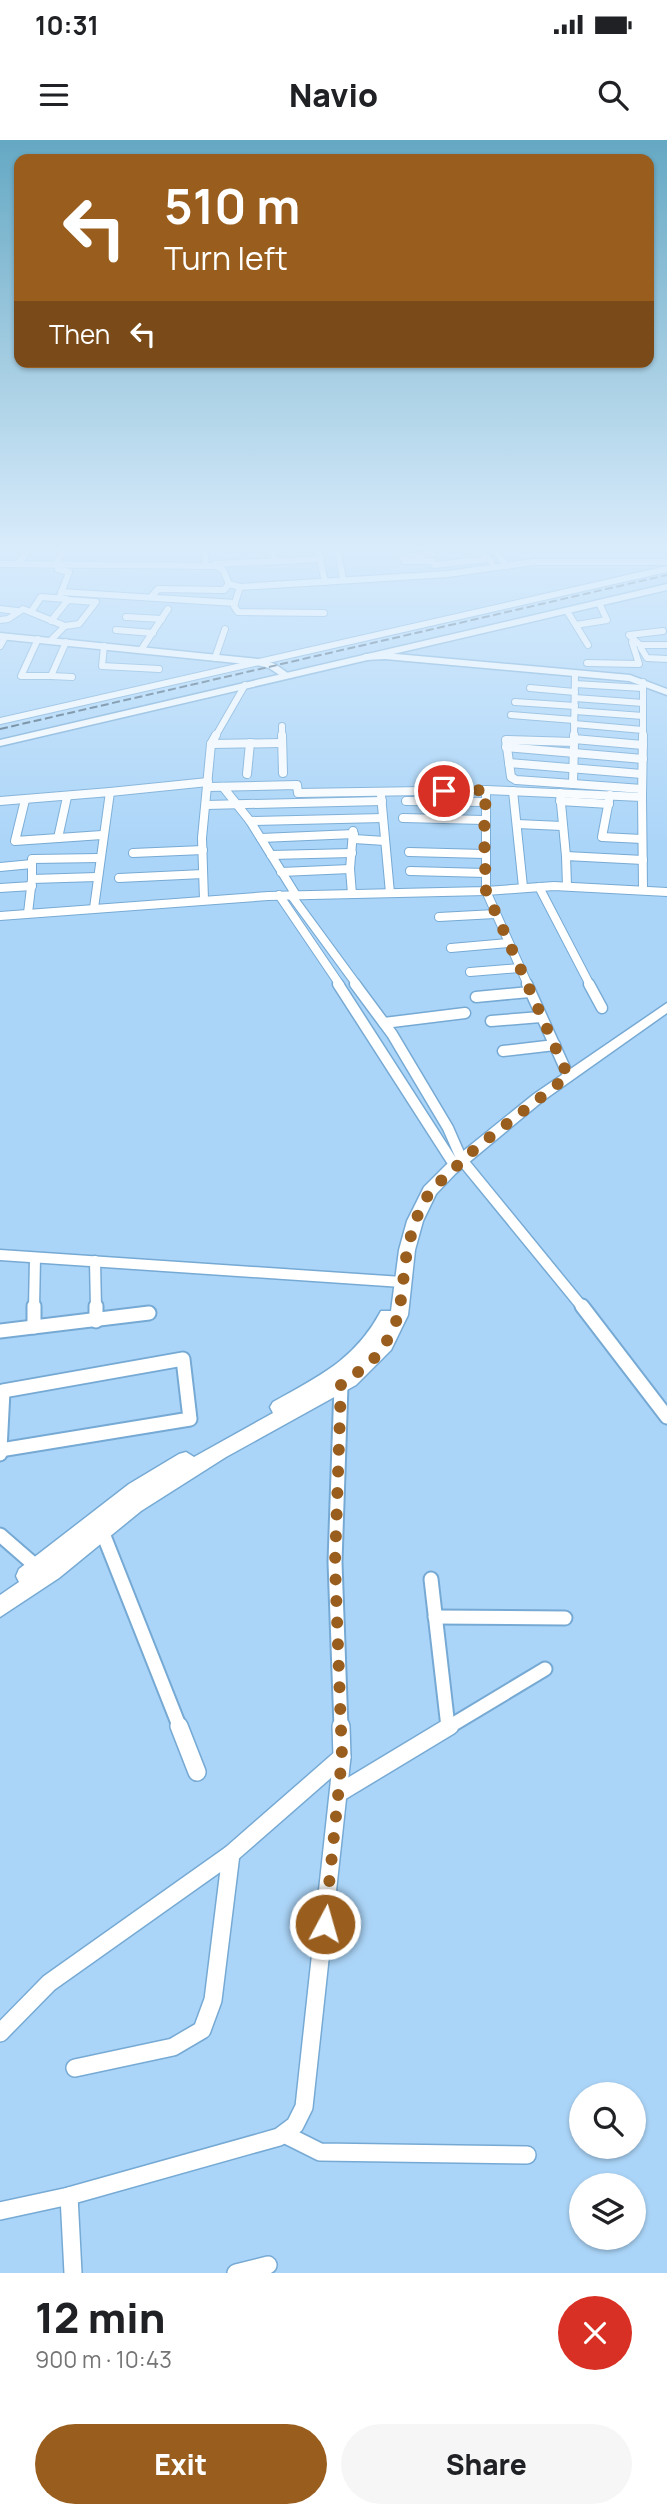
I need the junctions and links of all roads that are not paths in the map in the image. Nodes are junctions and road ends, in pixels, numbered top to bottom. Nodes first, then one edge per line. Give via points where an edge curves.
1 (35, 645) edge
2 (65, 645) edge
3 (90, 645) edge
4 (145, 645) edge
5 (220, 645) edge
6 (335, 645) edge
7 (420, 645) edge
8 (635, 645) edge
9 (636, 645) edge
10 (104, 646) junction
11 (141, 650) junction
12 (365, 657) junction
13 (215, 658) junction
14 (667, 659) edge
15 (258, 662) junction
16 (587, 663) dead end
17 (159, 668) dead end
18 (51, 676) junction
19 (287, 676) junction
20 (72, 677) dead end
21 (245, 685) junction
22 (643, 685) junction
23 (530, 688) dead end
24 (667, 691) edge
25 (575, 694) junction
26 (515, 702) dead end
27 (643, 702) junction
28 (511, 715) dead end
29 (643, 716) junction
30 (0, 721) edge
31 (574, 722) junction
32 (282, 726) dead end
33 (643, 730) junction
34 (574, 740) junction
35 (0, 743) edge
36 (250, 743) junction
37 (282, 743) junction
38 (211, 744) junction
39 (643, 745) junction
40 (506, 747) junction
41 (574, 753) junction
42 (643, 758) junction
43 (509, 763) junction
44 (573, 768) junction
45 (283, 773) dead end
46 (247, 774) dead end
47 (642, 774) junction
48 (208, 784) junction
49 (573, 784) junction
50 (223, 787) junction
51 (486, 790) junction
52 (513, 791) junction
53 (110, 792) junction
54 (642, 793) junction
55 (67, 797) junction
56 (381, 797) junction
57 (560, 797) junction
58 (610, 799) junction
59 (24, 800) junction
60 (0, 801) edge
61 (406, 801) dead end
62 (485, 802) junction
63 (237, 804) junction
64 (206, 805) junction
65 (350, 818) junction
66 (383, 818) junction
67 (403, 818) dead end
68 (484, 820) junction
69 (250, 821) junction
70 (517, 824) junction
71 (562, 826) junction
72 (103, 835) junction
73 (354, 837) junction
74 (58, 838) junction
75 (261, 838) junction
76 (642, 839) junction
77 (385, 841) junction
78 (202, 850) junction
79 (409, 852) dead end
80 (132, 853) dead end
81 (352, 853) junction
82 (484, 854) junction
83 (271, 855) junction
84 (566, 856) junction
85 (100, 858) junction
86 (643, 860) junction
87 (32, 864) junction
88 (0, 867) edge
89 (350, 869) junction
90 (410, 871) dead end
91 (281, 872) junction
92 (485, 873) junction
93 (203, 874) junction
94 (97, 877) junction
95 (119, 878) dead end
96 (32, 882) junction
97 (567, 886) junction
98 (523, 887) junction
99 (539, 887) junction
100 (0, 888) edge
101 (643, 889) junction
102 (486, 891) junction
103 (667, 892) edge
104 (390, 893) junction
105 (352, 894) junction
106 (278, 895) junction
107 (293, 895) junction
108 (204, 900) junction
109 (94, 908) junction
110 (29, 914) junction
111 (495, 914) junction
112 (0, 916) edge
113 (439, 917) dead end
114 (508, 943) junction
115 (451, 948) dead end
116 (519, 968) junction
117 (470, 972) dead end
118 (530, 992) junction
119 (476, 998) dead end
120 (667, 1007) edge
121 (602, 1008) dead end
122 (465, 1013) dead end
123 (541, 1017) junction
124 (491, 1021) dead end
125 (384, 1023) junction
126 (555, 1045) junction
127 (503, 1051) dead end
128 (568, 1076) junction
129 (459, 1163) junction
130 (0, 1255) edge
131 (35, 1258) junction
132 (95, 1261) junction
133 (402, 1282) junction
134 (149, 1313) dead end
135 (96, 1321) junction
136 (34, 1327) junction
137 (0, 1331) edge
138 (336, 1382) junction
139 (667, 1418) edge
140 (0, 1452) edge
141 (102, 1531) junction
142 (0, 1535) edge
143 (60, 1557) junction
144 (38, 1568) junction
145 (431, 1579) dead end
146 (0, 1594) edge
147 (0, 1607) edge
148 (435, 1617) junction
149 (565, 1618) dead end
150 (545, 1669) dead end
151 (448, 1727) junction
152 (342, 1757) junction
153 (197, 1772) dead end
154 (339, 1793) junction
155 (231, 1854) junction
156 (0, 2033) edge
157 (75, 2068) dead end
158 (286, 2135) junction
159 (527, 2155) dead end
160 (69, 2196) junction
161 (0, 2211) edge
162 (268, 2265) dead end
163 (73, 2273) edge
164 (236, 2273) edge

1 - 18 street via 21,676
2 - 18 street
3 - 10 street
4 - 11 street
5 - 13 street
6 - 15 street
7 - 12 main road
8 - 16 street via 639,664
9 - 14 street via 647,658
10 - 11 street
10 - 17 street via 102,666
11 - 13 street
12 - 19 main road
12 - 25 street via 385,656
13 - 15 street
15 - 19 street
15 - 30 street
18 - 20 street
19 - 21 main road
21 - 35 main road
21 - 38 street
22 - 24 street
22 - 25 street via 630,678
22 - 27 street
23 - 25 street
25 - 26 street
25 - 27 street
25 - 29 street
25 - 31 street
27 - 29 street
28 - 31 street
29 - 33 street
31 - 33 street
31 - 34 street
32 - 37 street
33 - 39 street
34 - 39 street
34 - 40 street via 506,740
34 - 41 street
36 - 37 street
36 - 38 street
36 - 46 street
37 - 45 street
38 - 48 street
39 - 42 street
40 - 41 street
40 - 43 street
41 - 42 street
41 - 44 street
42 - 47 street
43 - 44 street
43 - 49 street via 516,780
44 - 47 street
44 - 49 street
47 - 54 street
48 - 50 street
48 - 53 street
48 - 64 street
49 - 54 street
50 - 56 street via 297,785 298,793
50 - 63 street
51 - 52 street
51 - 56 street
51 - 62 street
52 - 57 street
52 - 70 street
53 - 55 street
53 - 72 street
54 - 58 street
54 - 76 street
55 - 59 street
55 - 74 street
56 - 63 street
56 - 66 street
57 - 58 street
57 - 71 street
58 - 76 street via 602,837
59 - 60 street
59 - 74 street via 15,841
61 - 62 street
62 - 68 street
63 - 64 street
63 - 69 street
64 - 78 street
65 - 66 street
65 - 69 street
65 - 73 street
66 - 77 street
67 - 68 street
68 - 82 street
69 - 75 street
70 - 71 street
70 - 98 street
71 - 84 street
72 - 74 street
72 - 85 street
73 - 75 street
73 - 77 street
73 - 81 street
75 - 83 street
76 - 86 street
77 - 104 street
78 - 80 street
78 - 93 street
79 - 82 street
81 - 83 street
81 - 89 street
82 - 92 street
83 - 91 street
84 - 86 street
84 - 97 street
85 - 87 street via 32,859
85 - 94 street
86 - 101 street
87 - 88 street
87 - 96 street
89 - 91 street
89 - 105 street
90 - 92 street
91 - 107 street
92 - 102 street
93 - 95 street
93 - 108 street
94 - 96 street
94 - 109 street
96 - 100 street
96 - 110 street
97 - 99 street
97 - 101 street
98 - 99 street
98 - 102 street
99 - 121 street
101 - 103 street
102 - 104 street
102 - 111 street
104 - 105 street
105 - 107 street
106 - 107 street
106 - 108 street
106 - 129 street
107 - 125 street
108 - 109 street
109 - 110 street
110 - 112 street
111 - 113 street
111 - 114 street
114 - 115 street
114 - 116 street
116 - 117 street
116 - 118 street
118 - 119 street
118 - 123 street
120 - 128 street
122 - 125 street
123 - 124 street
123 - 126 street
125 - 129 street via 448,1128
126 - 127 street
126 - 128 street
128 - 129 street
129 - 133 street via 430,1191 415,1221
129 - 139 street via 589,1314
130 - 131 street
131 - 132 street
131 - 136 street
132 - 133 street
132 - 135 street
133 - 138 street via 399,1315 385,1345 371,1362
134 - 135 street
135 - 136 street
136 - 137 street
138 - 141 street via 134,1505
138 - 143 street via 146,1484
138 - 152 street via 335,1563
140 - 140 street via 3,1391 183,1359 190,1419
141 - 143 street
141 - 153 street
142 - 144 street
143 - 144 street
143 - 147 street
144 - 146 street
145 - 148 street
148 - 149 street
148 - 151 street
150 - 151 street
151 - 154 street
152 - 154 street
152 - 155 street
154 - 158 street via 304,2107
155 - 156 street via 66,1970
155 - 157 street via 213,2000 202,2030 173,2047
158 - 159 street via 320,2152
158 - 160 street
160 - 161 street
160 - 163 street
162 - 164 street

